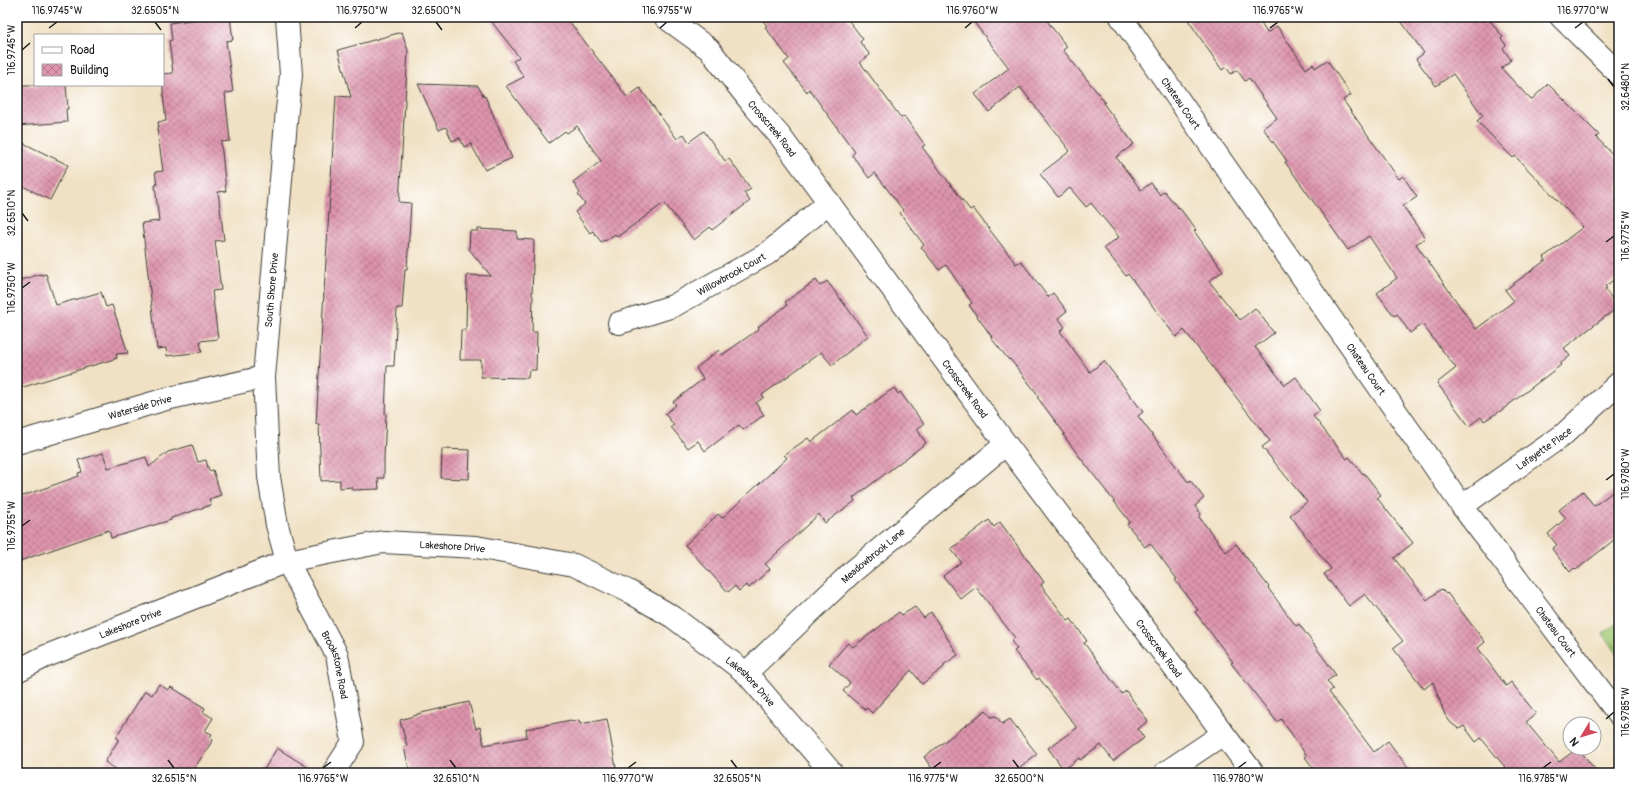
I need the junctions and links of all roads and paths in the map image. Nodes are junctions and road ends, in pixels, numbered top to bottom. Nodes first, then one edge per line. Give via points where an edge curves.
1 (287, 17) edge
2 (665, 17) edge
3 (1121, 17) edge
4 (1561, 17) edge
5 (1619, 74) edge
6 (829, 202) junction
7 (619, 323) dead end
8 (264, 377) junction
9 (1619, 383) edge
10 (17, 443) edge
11 (1006, 444) junction
12 (1462, 506) junction
13 (287, 561) junction
14 (17, 671) edge
15 (746, 673) junction
16 (1619, 715) edge
17 (1223, 734) junction
18 (333, 773) edge
19 (832, 773) edge
20 (1165, 773) edge
21 (1253, 773) edge

1 - 8 street, South Shore Drive via 291,75
2 - 6 street, Crosscreek Road via 709,49 780,136
3 - 12 street, Chateau Court
4 - 5 street
6 - 7 street, Willowbrook Court via 767,254 673,306
6 - 11 street, Crosscreek Road
8 - 10 street, Waterside Drive via 166,399
8 - 13 street, South Shore Drive via 269,478
9 - 12 street, Lafayette Place via 1563,435
11 - 15 street, Meadowbrook Lane via 851,573
11 - 17 street, Crosscreek Road
12 - 16 street, Chateau Court
13 - 14 street, Lakeshore Drive via 44,657
13 - 15 street, Lakeshore Drive via 383,542 476,547 574,565 628,591 673,617
13 - 18 street, Brookstone Road via 337,655 353,742
15 - 19 street, Lakeshore Drive
17 - 20 street
17 - 21 street, Crosscreek Road

